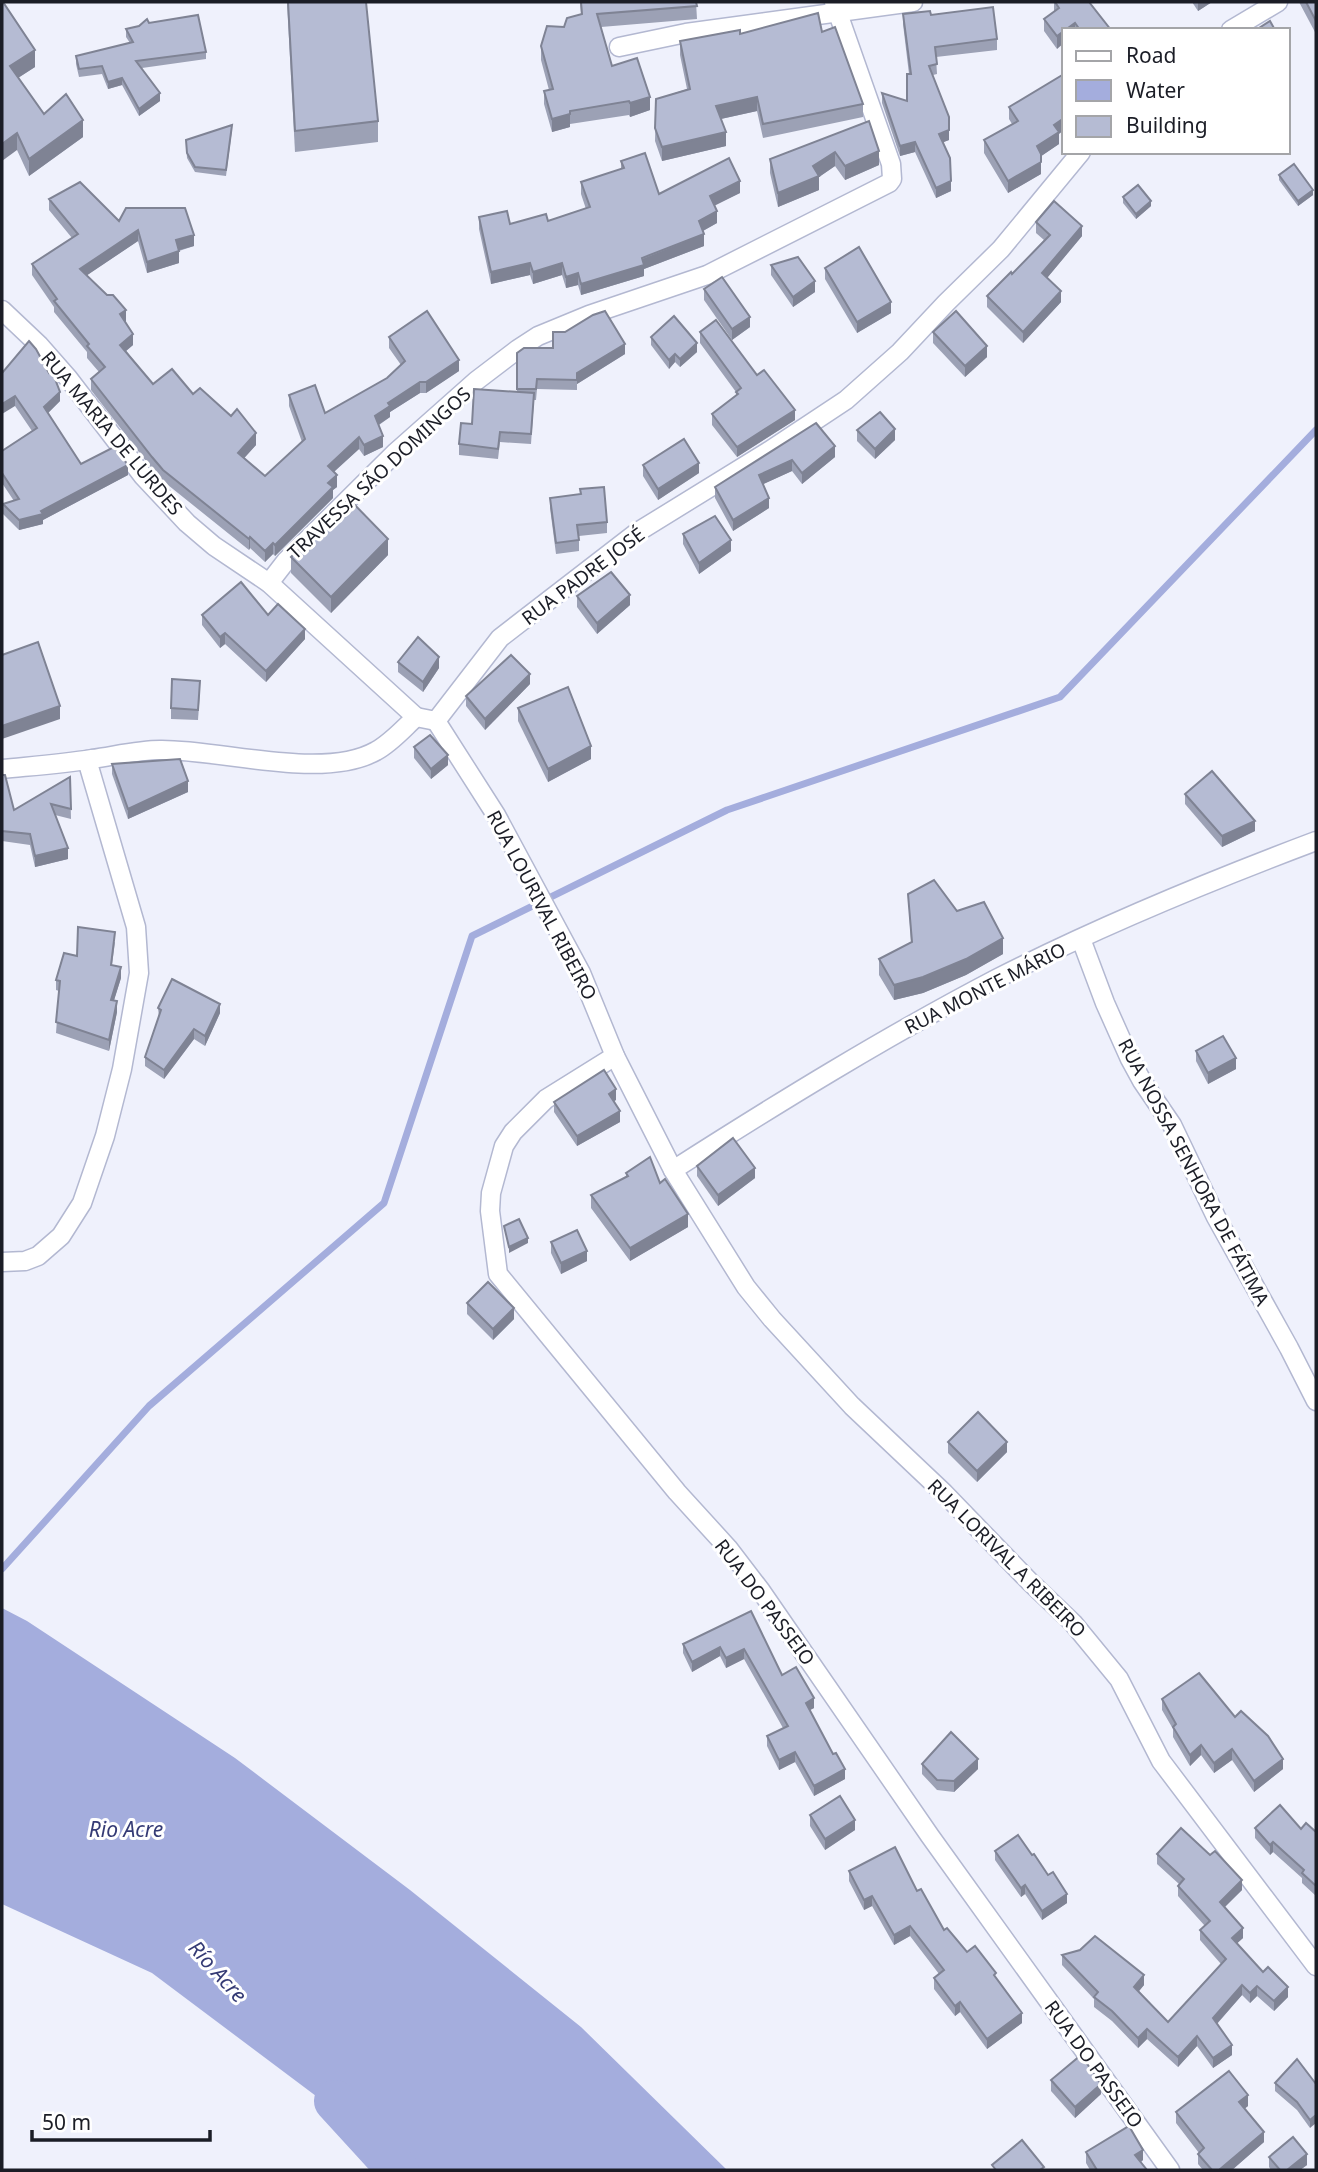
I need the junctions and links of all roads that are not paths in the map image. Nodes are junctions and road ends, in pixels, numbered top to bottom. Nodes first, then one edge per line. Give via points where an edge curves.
1 (913, 2) edge
2 (1278, 2) edge
3 (835, 7) edge
4 (1234, 28) edge
5 (619, 47) dead end
6 (1079, 154) edge
7 (2, 310) edge
8 (269, 583) junction
9 (416, 717) junction
10 (436, 721) junction
11 (87, 760) junction
12 (2, 769) edge
13 (1316, 841) edge
14 (1081, 939) junction
15 (615, 1056) junction
16 (673, 1170) junction
17 (2, 1262) edge
18 (1316, 1401) edge
19 (1316, 1966) edge
20 (1170, 2170) edge

1 - 3 street
2 - 4 street
3 - 5 street
3 - 8 street, TRAVESSA SÃO DOMINGOS via 891,164 889,183 708,275 538,336 476,382 396,452
6 - 10 street, RUA PADRE JOSÉ via 1001,249 846,400 636,533 500,638
7 - 8 street, RUA MARIA DE LURDES via 68,378 143,476 187,523
8 - 9 street, RUA MARIA DE LURDES
9 - 10 street
9 - 11 street via 374,752 330,762 158,750
10 - 15 street, RUA LOURIVAL RIBEIRO via 496,815 581,973
11 - 12 street
11 - 17 street via 133,915 139,973 122,1069 86,1191 69,1226 38,1256
13 - 14 street, RUA MONTE MÁRIO via 1200,885
14 - 16 street, RUA MONTE MÁRIO via 906,1028
14 - 18 street, RUA NOSSA SENHORA DE FÁTIMA via 1130,1059 1172,1125 1216,1217
15 - 16 street, RUA LOURIVAL RIBEIRO
15 - 20 street, RUA DO PASSEIO via 546,1099 504,1146 490,1211 498,1274 761,1591
16 - 19 street, RUA LORIVAL A RIBEIRO via 746,1287 772,1319 852,1406 1073,1623 1103,1659 1126,1691 1161,1761

